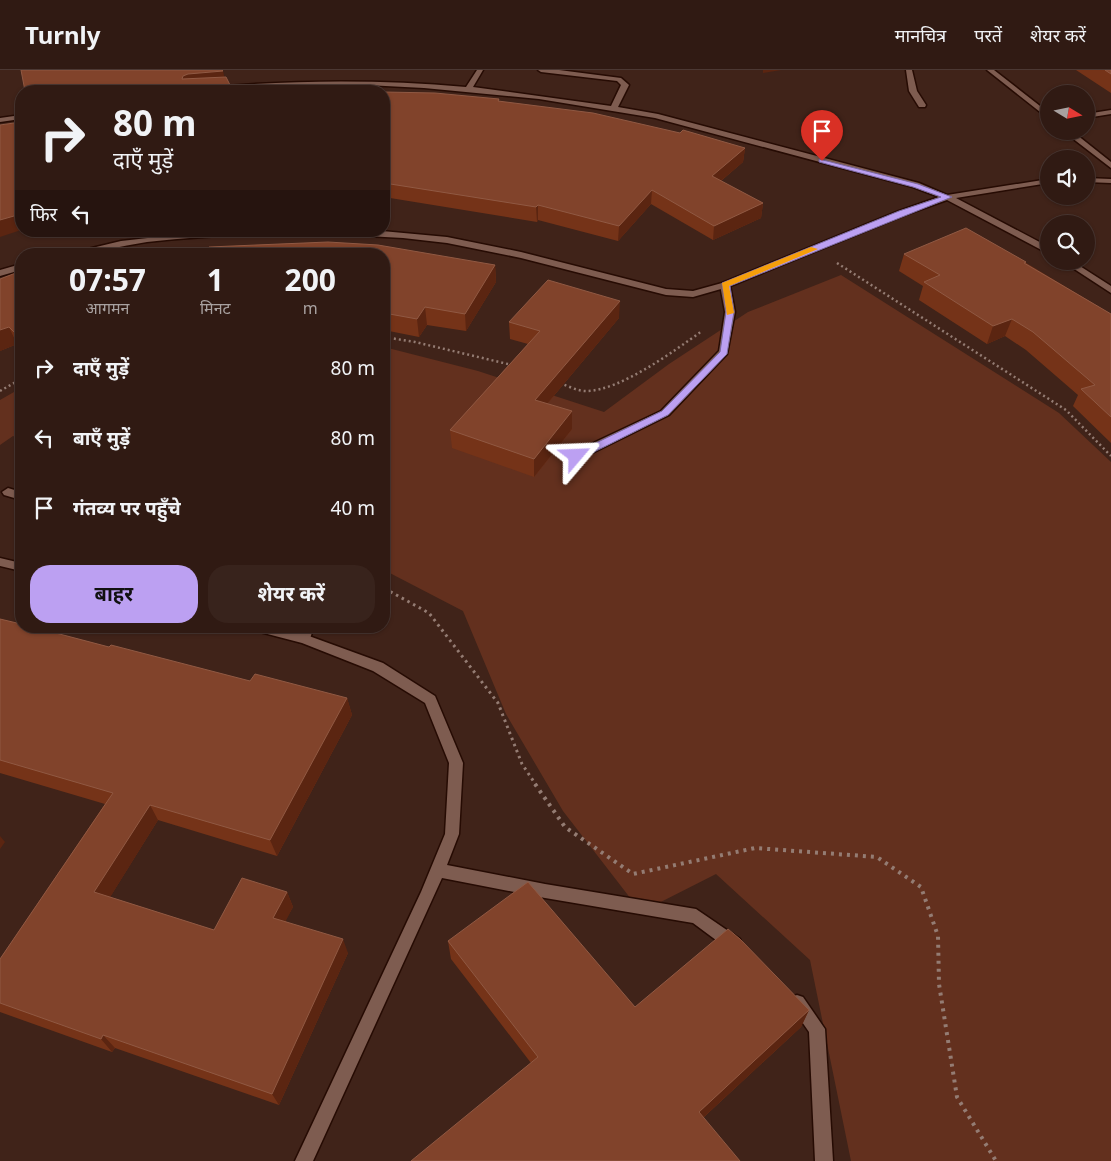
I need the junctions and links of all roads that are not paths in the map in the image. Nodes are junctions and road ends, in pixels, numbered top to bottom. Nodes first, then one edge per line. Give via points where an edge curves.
1 (480, 70) edge
2 (541, 70) edge
3 (909, 70) edge
4 (990, 70) edge
5 (243, 85) edge
6 (469, 88) junction
7 (922, 105) dead end
8 (614, 108) junction
9 (1040, 110) edge
10 (1111, 112) edge
11 (1095, 115) edge
12 (15, 118) edge
13 (0, 120) edge
14 (1078, 140) edge
15 (1111, 166) edge
16 (1095, 180) edge
17 (1111, 180) edge
18 (1040, 182) edge
19 (948, 197) junction
20 (390, 234) edge
21 (180, 237) edge
22 (1040, 246) edge
23 (101, 248) edge
24 (15, 269) edge
25 (1080, 270) edge
26 (0, 273) edge
27 (725, 285) junction
28 (1111, 290) edge
29 (576, 456) dead end
30 (8, 492) dead end
31 (15, 494) edge
32 (0, 562) edge
33 (15, 566) edge
34 (306, 633) edge
35 (438, 870) junction
36 (749, 954) edge
37 (788, 993) edge
38 (304, 1161) edge
39 (824, 1161) edge

1 - 6 street
2 - 8 street via 619,79 625,85
3 - 7 street via 913,91
4 - 9 street
5 - 6 street via 295,79
6 - 8 street
8 - 19 street via 916,185
10 - 11 street
12 - 13 street
14 - 15 street
16 - 17 street
18 - 19 street
19 - 22 street
19 - 27 street
20 - 27 street via 520,254 666,292 694,294
21 - 23 street
24 - 26 street
25 - 28 street
27 - 29 street via 730,312 724,352 665,413
30 - 31 street
32 - 33 street
34 - 35 street via 378,667 430,700 456,763 452,834
35 - 36 street via 696,916
35 - 38 street
37 - 39 street via 817,1029

